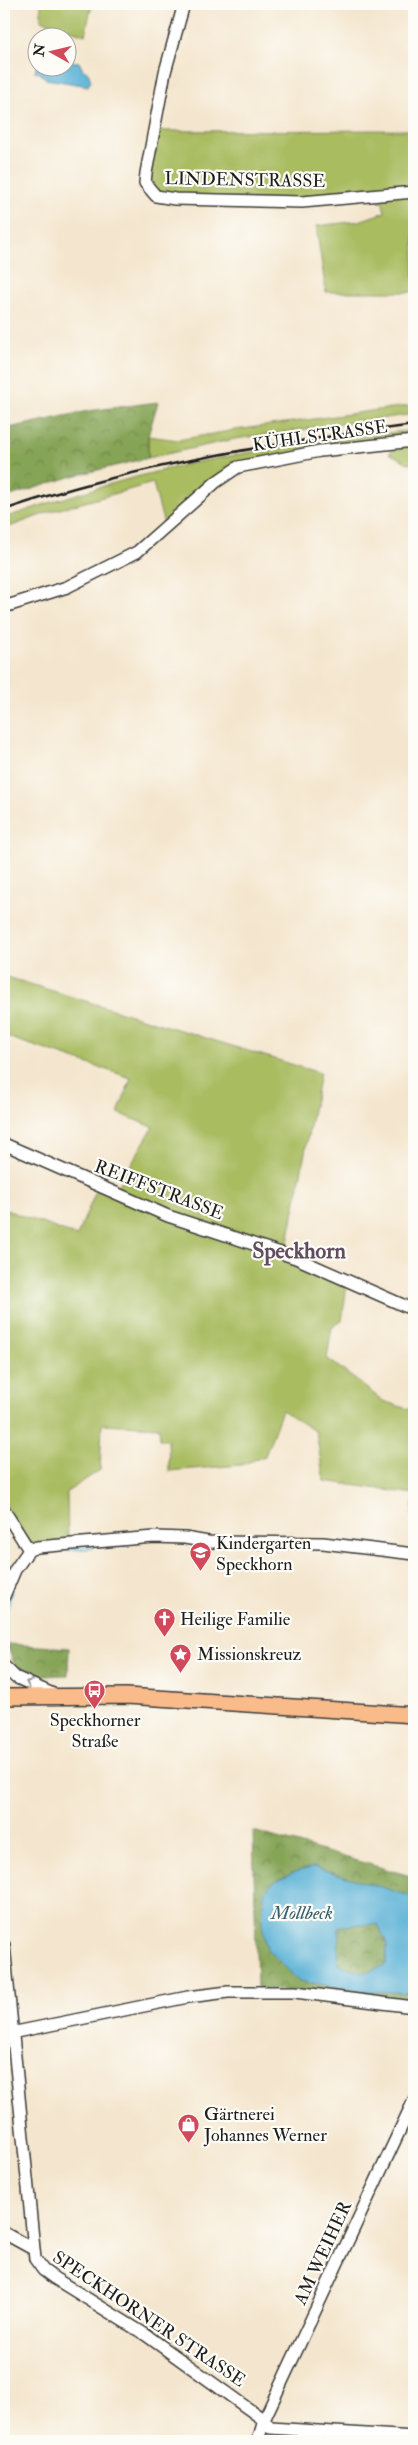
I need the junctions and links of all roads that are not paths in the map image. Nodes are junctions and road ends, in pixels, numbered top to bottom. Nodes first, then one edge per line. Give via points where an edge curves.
1 (184, 4) edge
2 (414, 192) edge
3 (414, 441) edge
4 (4, 607) edge
5 (4, 1144) edge
6 (414, 1310) edge
7 (4, 1510) edge
8 (29, 1550) junction
9 (414, 1554) edge
10 (4, 1596) edge
11 (4, 1666) edge
12 (57, 1695) junction
13 (4, 1697) edge
14 (414, 1715) edge
15 (4, 1945) edge
16 (414, 2007) edge
17 (11, 2033) junction
18 (414, 2100) edge
19 (4, 2232) edge
20 (33, 2249) junction
21 (264, 2420) junction
22 (414, 2437) edge
23 (258, 2441) edge

1 - 2 street, LINDENSTRASSE via 165,72 146,173 145,183 156,196 302,202
3 - 4 street, KÜHLSTRASSE via 320,451 238,467 216,482 137,552 67,587
5 - 6 street, REIFFSTRASSE via 168,1216 296,1258
7 - 8 street
8 - 9 street via 154,1537 208,1542 323,1543
8 - 10 street via 15,1570
12 -> 11 street via 15,1677
12 - 13 main road
12 - 14 main road via 197,1699
15 - 17 street, SPECKHORNER STRASSE
16 - 17 street via 295,1992 228,1992 188,1997
17 - 20 street, SPECKHORNER STRASSE
18 - 21 street, AM WEIHER
19 - 20 street
20 - 21 street, SPECKHORNER STRASSE via 43,2270 141,2331
21 - 22 street, SPECKHORNER STRASSE via 270,2428
21 - 23 street

